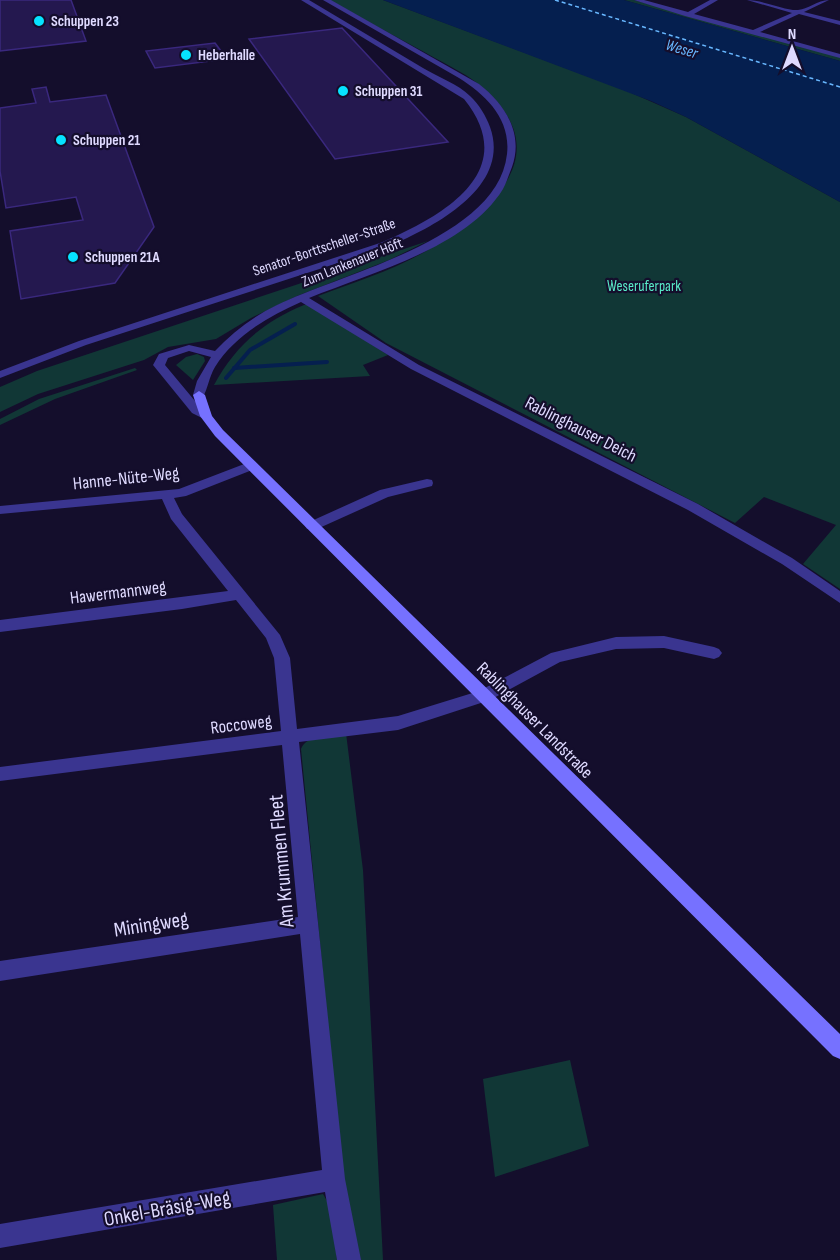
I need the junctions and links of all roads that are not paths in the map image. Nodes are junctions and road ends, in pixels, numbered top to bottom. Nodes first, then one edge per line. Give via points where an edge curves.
1 (304, 0) edge
2 (326, 0) edge
3 (637, 0) edge
4 (715, 0) edge
5 (722, 0) edge
6 (750, 0) edge
7 (767, 0) edge
8 (826, 0) edge
9 (801, 11) junction
10 (691, 14) junction
11 (840, 18) edge
12 (840, 23) edge
13 (756, 31) junction
14 (840, 55) edge
15 (302, 298) junction
16 (218, 355) junction
17 (0, 375) edge
18 (199, 395) joint
19 (206, 416) junction
20 (252, 465) junction
21 (427, 483) dead end
22 (166, 494) junction
23 (0, 510) edge
24 (312, 526) junction
25 (240, 594) junction
26 (840, 598) edge
27 (0, 626) edge
28 (714, 653) dead end
29 (483, 696) junction
30 (292, 737) junction
31 (0, 774) edge
32 (309, 924) junction
33 (0, 971) edge
34 (840, 1049) edge
35 (334, 1179) junction
36 (0, 1236) edge
37 (349, 1260) edge

1 - 17 street, Senator-Borttscheller-Straße via 450,84 476,107 488,126 491,147 485,168 472,188 428,224 375,248 84,342
2 - 15 street, Zum Lankenauer Höft via 483,91 506,118 513,146 502,183 453,231 408,256
3 - 10 street
4 - 10 street
5 - 10 street
6 - 9 street
7 - 9 street
8 - 9 street
9 - 11 street
9 - 12 street
9 - 13 street
10 - 13 street
10 - 14 street
13 - 14 street
15 - 16 street, Zum Lankenauer Höft via 248,327
15 - 26 street, Rablinghauser Deich via 415,367 693,507 787,561
16 - 18 street, Zum Lankenauer Höft via 202,380
16 - 19 street, Rablinghauser Landstraße via 189,348 163,357 159,363 164,374
18 - 19 street, Rablinghauser Landstraße
19 - 20 street, Rablinghauser Landstraße
20 - 22 street, Hanne-Nüte-Weg via 181,493
20 - 24 street, Rablinghauser Landstraße
21 - 24 street via 385,493
22 - 23 street, Hanne-Nüte-Weg
22 - 25 street, Am Krummen Fleet via 176,516
24 - 29 street, Rablinghauser Landstraße
25 - 27 street, Hawermannweg
25 - 30 street, Am Krummen Fleet via 272,635 282,658
28 - 29 street, Roccoweg via 664,642 615,639 556,657
29 - 30 street, Roccoweg via 398,723
29 - 34 street, Rablinghauser Landstraße
30 - 31 street, Roccoweg
30 - 32 street, Am Krummen Fleet
32 - 33 street, Miningweg
32 - 35 street, Am Krummen Fleet
35 - 36 street, Onkel-Bräsig-Weg
35 - 37 street, Am Krummen Fleet

